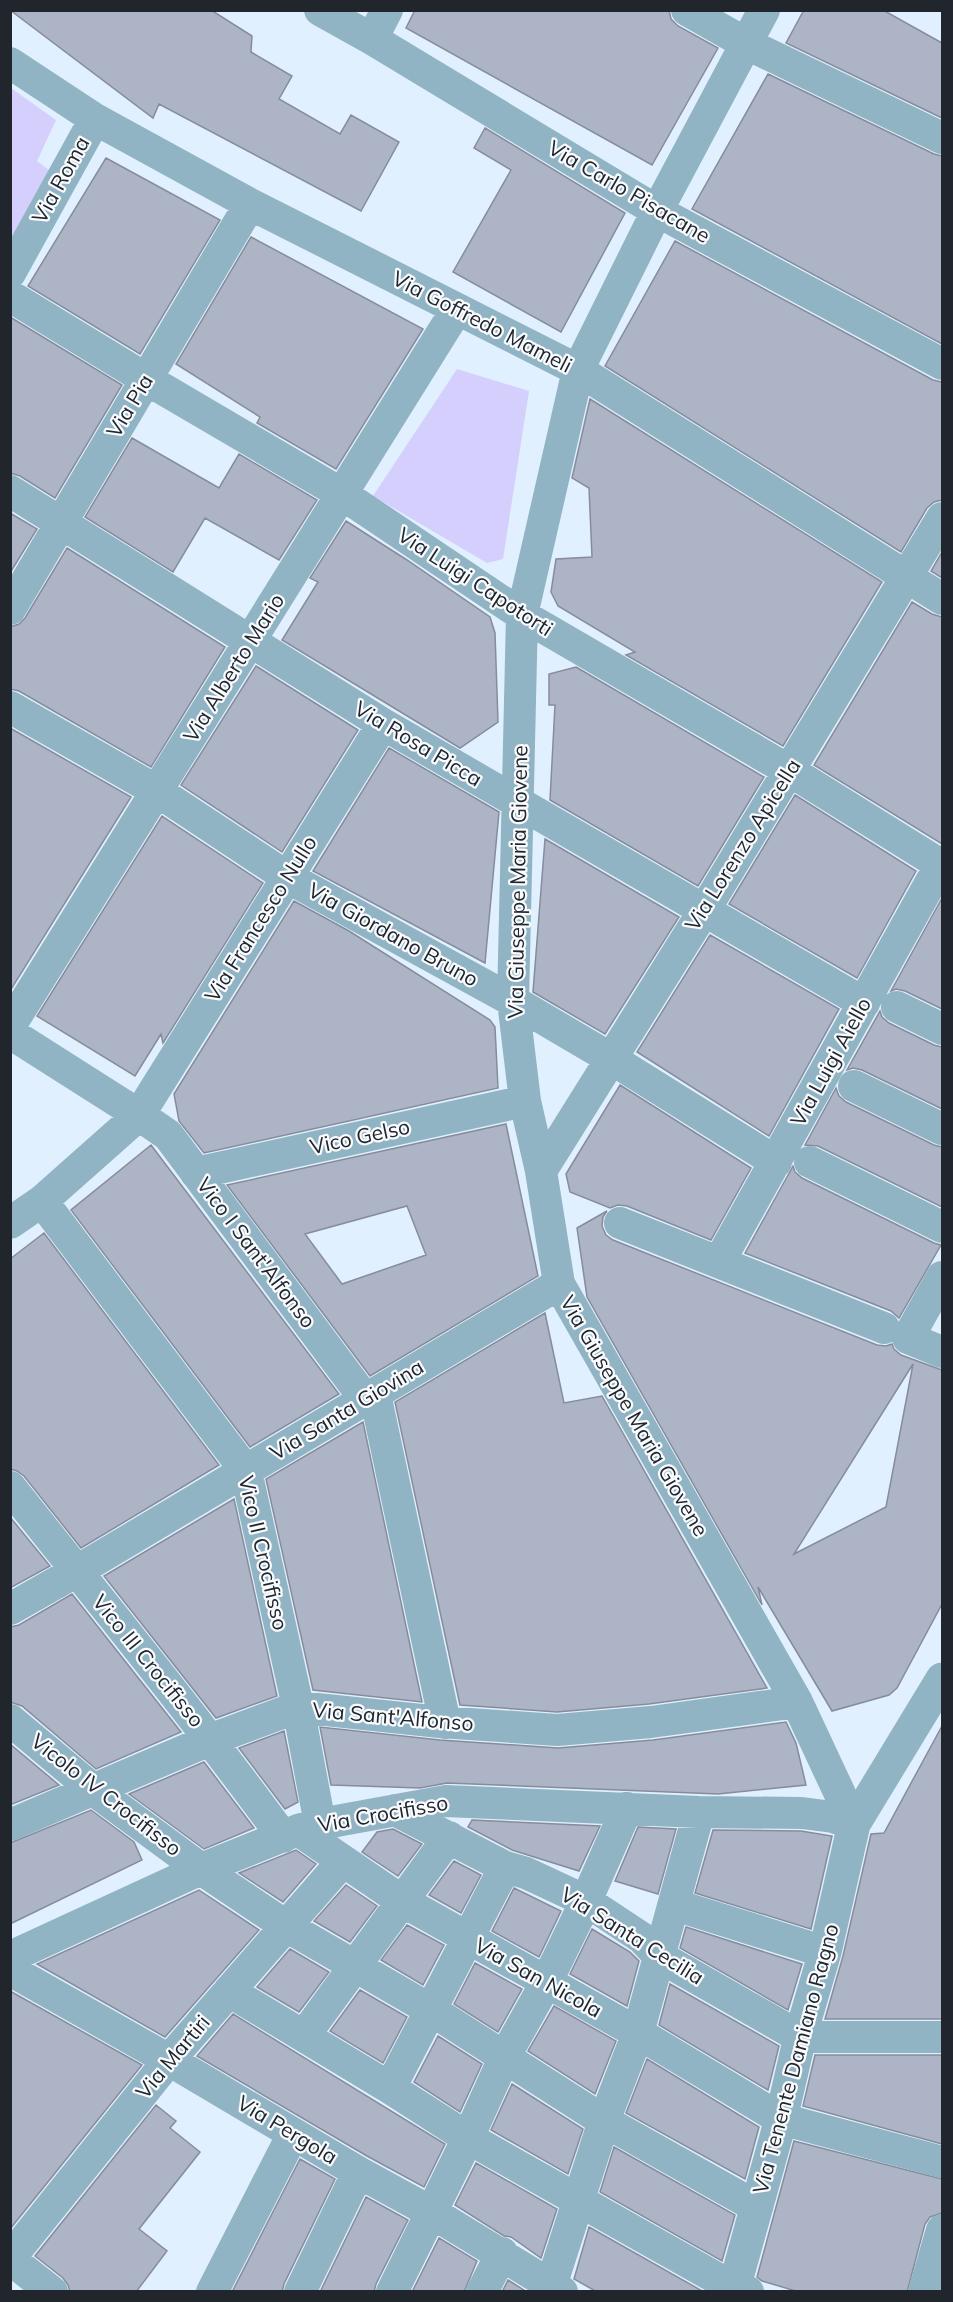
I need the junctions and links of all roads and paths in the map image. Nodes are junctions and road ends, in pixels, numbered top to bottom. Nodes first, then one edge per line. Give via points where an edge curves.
1 (320, 10) edge
2 (387, 10) edge
3 (687, 10) edge
4 (764, 10) edge
5 (372, 39) junction
6 (747, 44) junction
7 (10, 63) edge
8 (95, 119) junction
9 (942, 138) edge
10 (250, 204) junction
11 (657, 211) junction
12 (10, 273) edge
13 (10, 296) edge
14 (457, 309) junction
15 (942, 364) edge
16 (578, 370) junction
17 (146, 379) junction
18 (10, 491) edge
19 (342, 494) junction
20 (942, 518) edge
21 (60, 523) junction
22 (907, 577) junction
23 (942, 599) edge
24 (10, 609) edge
25 (522, 615) junction
26 (250, 640) junction
27 (10, 707) edge
28 (382, 724) junction
29 (790, 771) junction
30 (157, 790) junction
31 (519, 805) junction
32 (942, 863) edge
33 (287, 877) junction
34 (705, 909) junction
35 (513, 1000) junction
36 (864, 1003) junction
37 (897, 1007) dead end
38 (10, 1026) edge
39 (942, 1029) edge
40 (10, 1033) edge
41 (610, 1058) junction
42 (854, 1086) dead end
43 (525, 1101) junction
44 (139, 1114) junction
45 (942, 1129) edge
46 (776, 1162) junction
47 (810, 1162) dead end
48 (541, 1171) junction
49 (196, 1173) junction
50 (42, 1202) junction
51 (10, 1223) edge
52 (620, 1223) dead end
53 (942, 1227) edge
54 (719, 1262) junction
55 (942, 1277) edge
56 (558, 1284) junction
57 (896, 1333) junction
58 (942, 1352) edge
59 (370, 1396) junction
60 (246, 1470) junction
61 (10, 1487) edge
62 (77, 1571) junction
63 (10, 1609) edge
64 (942, 1682) edge
65 (797, 1702) junction
66 (298, 1707) junction
67 (10, 1720) edge
68 (445, 1723) junction
69 (212, 1739) junction
70 (95, 1791) junction
71 (627, 1808) junction
72 (395, 1810) junction
73 (699, 1812) junction
74 (854, 1824) junction
75 (10, 1825) edge
76 (300, 1830) junction
77 (449, 1837) junction
78 (343, 1861) junction
79 (505, 1867) junction
80 (201, 1869) junction
81 (402, 1901) junction
82 (586, 1902) junction
83 (675, 1905) junction
84 (286, 1926) junction
85 (468, 1939) junction
86 (825, 1952) junction
87 (10, 1957) edge
88 (660, 1957) junction
89 (355, 1966) junction
90 (10, 1970) edge
91 (546, 1983) junction
92 (229, 1991) junction
93 (431, 2010) junction
94 (638, 2033) junction
95 (304, 2036) junction
96 (801, 2037) junction
97 (942, 2037) edge
98 (505, 2056) junction
99 (169, 2060) junction
100 (390, 2088) junction
101 (781, 2119) junction
102 (604, 2121) junction
103 (293, 2134) junction
104 (468, 2138) junction
105 (942, 2162) edge
106 (358, 2172) junction
107 (578, 2200) junction
108 (757, 2207) junction
109 (431, 2212) junction
110 (942, 2230) edge
111 (502, 2253) junction
112 (10, 2259) edge
113 (554, 2290) edge
114 (738, 2290) edge
115 (52, 2292) edge
116 (212, 2292) edge
117 (300, 2292) edge
118 (392, 2292) edge
119 (482, 2292) edge
120 (924, 2292) edge

1 - 5 street, Via Carlo Pisacane
2 - 5 street
3 - 6 street
4 - 6 street, Via Giuseppe Maria Giovene
5 - 11 street, Via Carlo Pisacane
6 - 9 street
6 - 11 street, Via Giuseppe Maria Giovene
7 - 8 street, Via Goffredo Mameli
8 - 10 street, Via Goffredo Mameli
8 - 12 street, Via Roma
10 - 14 street, Via Goffredo Mameli
10 - 17 street, Via Pia
11 - 15 street, Via Carlo Pisacane
11 - 16 street, Via Giuseppe Maria Giovene
13 - 17 street, Via Luigi Capotorti
14 - 16 street, Via Goffredo Mameli
14 - 19 street, Via Alberto Mario
16 - 22 street, Via Goffredo Mameli
16 - 25 street, Via Giuseppe Maria Giovene
17 - 19 street, Via Luigi Capotorti
17 - 21 street, Via Pia
18 - 21 street, Via Rosa Picca
19 - 25 street, Via Luigi Capotorti
19 - 26 street, Via Alberto Mario
20 - 22 street, Via Lorenzo Apicella
21 - 24 street, Via Pia
21 - 26 street, Via Rosa Picca
22 - 23 street, Via Goffredo Mameli
22 - 29 street, Via Lorenzo Apicella
25 - 29 street, Via Luigi Capotorti
25 - 31 street, Via Giuseppe Maria Giovene
26 - 28 street, Via Rosa Picca
26 - 30 street, Via Alberto Mario
27 - 30 street, Via Giordano Bruno
28 - 31 street, Via Rosa Picca
28 - 33 street, Via Francesco Nullo
29 - 32 street, Via Luigi Capotorti
29 - 34 street, Via Lorenzo Apicella
30 - 33 street, Via Giordano Bruno
30 - 38 street, Via Alberto Mario
31 - 34 street, Via Rosa Picca
31 - 35 street, Via Giuseppe Maria Giovene
32 - 36 street, Via Luigi Aiello
33 - 35 street, Via Giordano Bruno
33 - 44 street, Via Francesco Nullo
34 - 36 street, Via Rosa Picca
34 - 41 street, Via Lorenzo Apicella
35 - 41 street, Via Giordano Bruno
35 - 43 street, Via Giuseppe Maria Giovene
36 - 46 street, Via Luigi Aiello
37 - 39 street
40 - 44 street, Vico I Sant'Alfonso
41 - 46 street, Via Giordano Bruno
41 - 48 street, Via Lorenzo Apicella
42 - 45 street
43 - 48 street, Via Giuseppe Maria Giovene
43 - 49 street, Vico Gelso
44 - 49 street, Vico I Sant'Alfonso via 168,1135
44 - 50 street, Via Francesco Nullo
46 - 54 street, Via Luigi Aiello
47 - 53 street
48 - 56 street, Via Giuseppe Maria Giovene
49 - 59 street, Vico I Sant'Alfonso
50 - 51 street, Via Francesco Nullo
50 - 60 street, Vico II Crocifisso
52 - 54 street
54 - 57 street
55 - 57 street
56 - 59 street, Via Santa Giovina
56 - 65 street, Via Giuseppe Maria Giovene
57 - 58 street
59 - 60 street, Via Santa Giovina
59 - 68 street, Vico I Sant'Alfonso
60 - 62 street, Via Santa Giovina
60 - 66 street, Vico II Crocifisso
61 - 62 street, Vico III Crocifisso
62 - 63 street, Via Santa Giovina
62 - 69 street, Vico III Crocifisso
64 - 74 street, Via Tenente Damiano Ragno
65 - 68 street, Via Sant'Alfonso via 557,1730
65 - 74 street, Via Giuseppe Maria Giovene
66 - 68 street, Via Sant'Alfonso
66 - 69 street, Via Sant'Alfonso
66 - 76 street, Vico II Crocifisso
67 - 70 street, Vicolo IV Crocifisso
69 - 70 street, Via Sant'Alfonso
69 - 76 street, Vico III Crocifisso
70 - 75 street, Via Sant'Alfonso
70 - 80 street, Vicolo IV Crocifisso
71 - 72 street, Via Crocifisso via 446,1801
71 - 73 street, Via Crocifisso
71 - 82 street
72 - 76 street, Via Crocifisso
72 - 77 street, Via Santa Cecilia
73 - 74 street, Via Crocifisso via 802,1814 834,1817
73 - 83 street
74 - 86 street, Via Tenente Damiano Ragno
76 - 78 street, Via San Nicola
76 - 80 street, Via Crocifisso
77 - 79 street, Via Santa Cecilia
77 - 81 street
78 - 81 street, Via San Nicola
78 - 84 street, Via Martiri
79 - 82 street, Via Santa Cecilia
79 - 85 street
80 - 84 street, Vicolo IV Crocifisso
80 - 87 street, Via Crocifisso
81 - 85 street, Via San Nicola
81 - 89 street
82 - 88 street, Via Santa Cecilia via 642,1938
82 - 91 street
83 - 86 street
83 - 88 street
84 - 89 street, Vicolo IV Crocifisso
84 - 92 street, Via Martiri
85 - 91 street, Via San Nicola
85 - 93 street
86 - 96 street, Via Tenente Damiano Ragno
88 - 94 street
88 - 96 street, Via Santa Cecilia
89 - 93 street, Vicolo IV Crocifisso
89 - 95 street
90 - 99 street, Via Pergola
91 - 94 street, Via San Nicola
91 - 98 street
92 - 95 street
92 - 99 street, Via Martiri
93 - 98 street, Vicolo IV Crocifisso
93 - 100 street
94 - 101 street, Via San Nicola
94 - 102 street
95 - 100 street
96 - 97 street
96 - 101 street, Via Tenente Damiano Ragno
98 - 102 street, Vicolo IV Crocifisso
98 - 104 street
99 - 103 street, Via Pergola
99 - 112 street, Via Martiri
100 - 104 street
101 - 105 street, Via San Nicola
101 - 108 street, Via Tenente Damiano Ragno
102 - 107 street
102 - 108 street, Vicolo IV Crocifisso
103 - 106 street, Via Pergola
103 - 116 street
104 - 107 street
104 - 109 street
106 - 109 street, Via Pergola
106 - 117 street
107 - 113 street
107 - 114 street
108 - 114 street, Via Tenente Damiano Ragno
109 - 111 street, Via Pergola
109 - 118 street
110 - 120 street
111 - 113 street, Via Pergola
111 - 119 street
112 - 115 street

